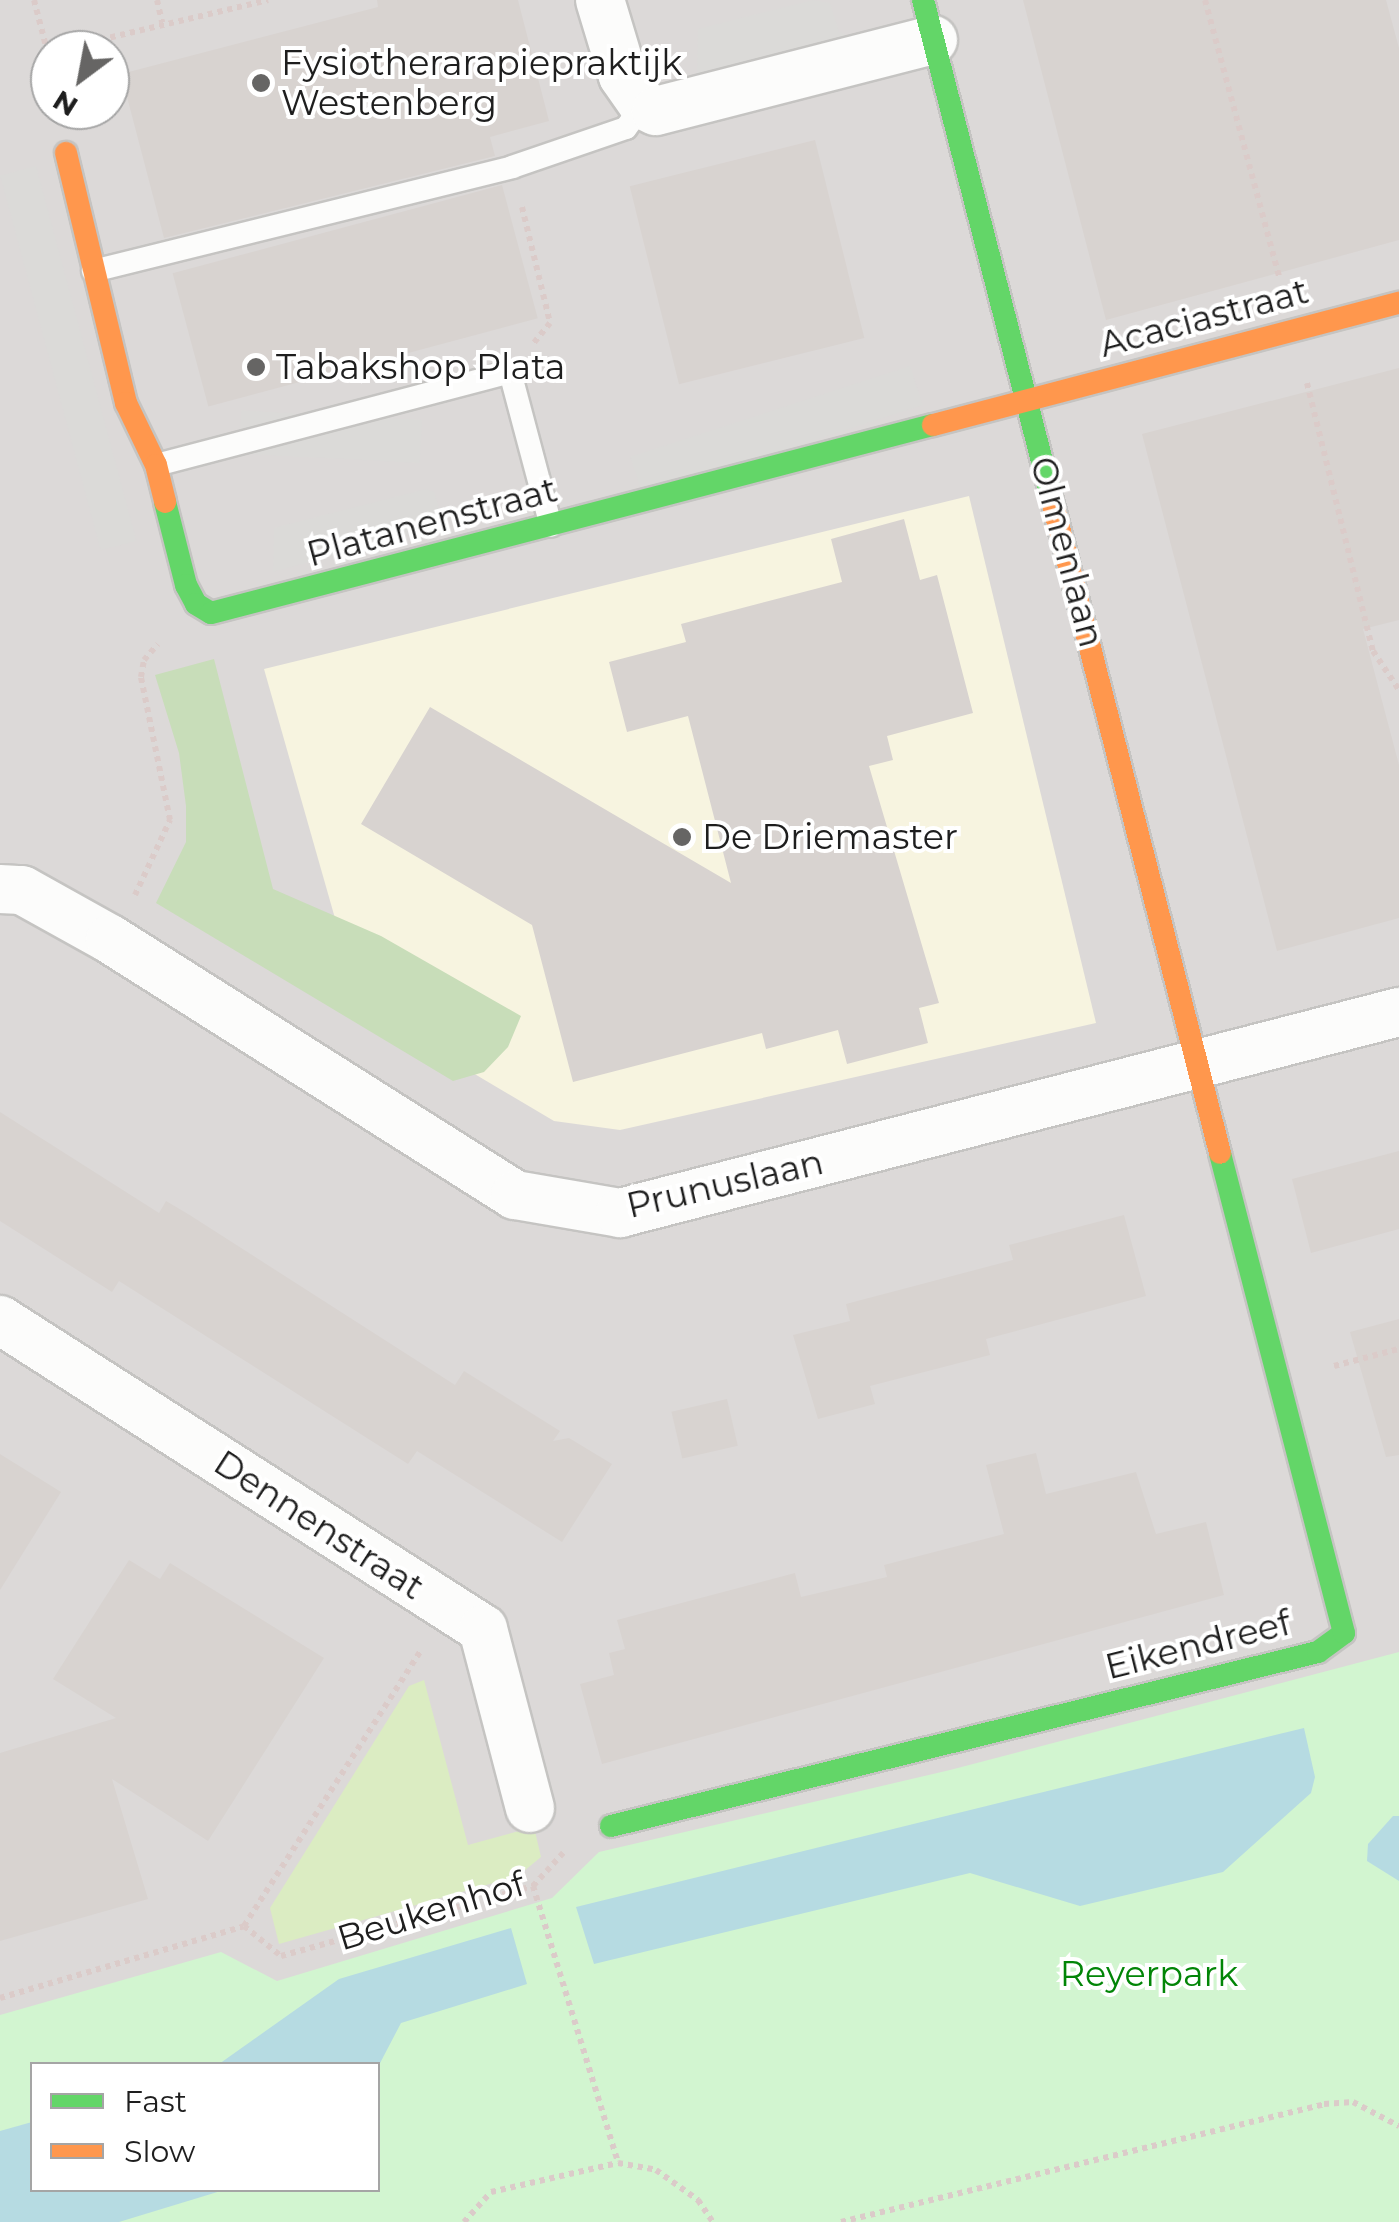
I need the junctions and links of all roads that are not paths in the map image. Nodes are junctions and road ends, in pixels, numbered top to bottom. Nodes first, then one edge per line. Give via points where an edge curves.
1 (600, 0) edge
2 (928, 20) edge
3 (643, 104) junction
4 (66, 153) dead end
5 (93, 271) junction
6 (1399, 303) edge
7 (1027, 402) junction
8 (156, 466) junction
9 (551, 526) junction
10 (0, 889) edge
11 (1399, 1012) edge
12 (1200, 1064) junction
13 (0, 1320) edge
14 (530, 1808) dead end
15 (611, 1826) road end

1 - 3 street via 623,76
2 - 3 street, Olmenlaan via 671,111
2 - 7 street, Olmenlaan
3 - 5 lane via 626,128 512,167
4 - 5 street
5 - 8 street via 126,403
6 - 7 street, Acaciastraat
7 - 9 street, Platanenstraat
7 - 12 street, Olmenlaan
8 - 9 street, Platanenstraat via 186,585 202,610 220,614
8 - 9 lane via 510,372
10 - 12 street, Prunuslaan via 22,890 110,939 515,1194 620,1214
11 - 12 street, Prunuslaan
12 - 15 street, Eikendreef via 1344,1633 1318,1652
13 - 14 street, Dennenstraat via 483,1629

